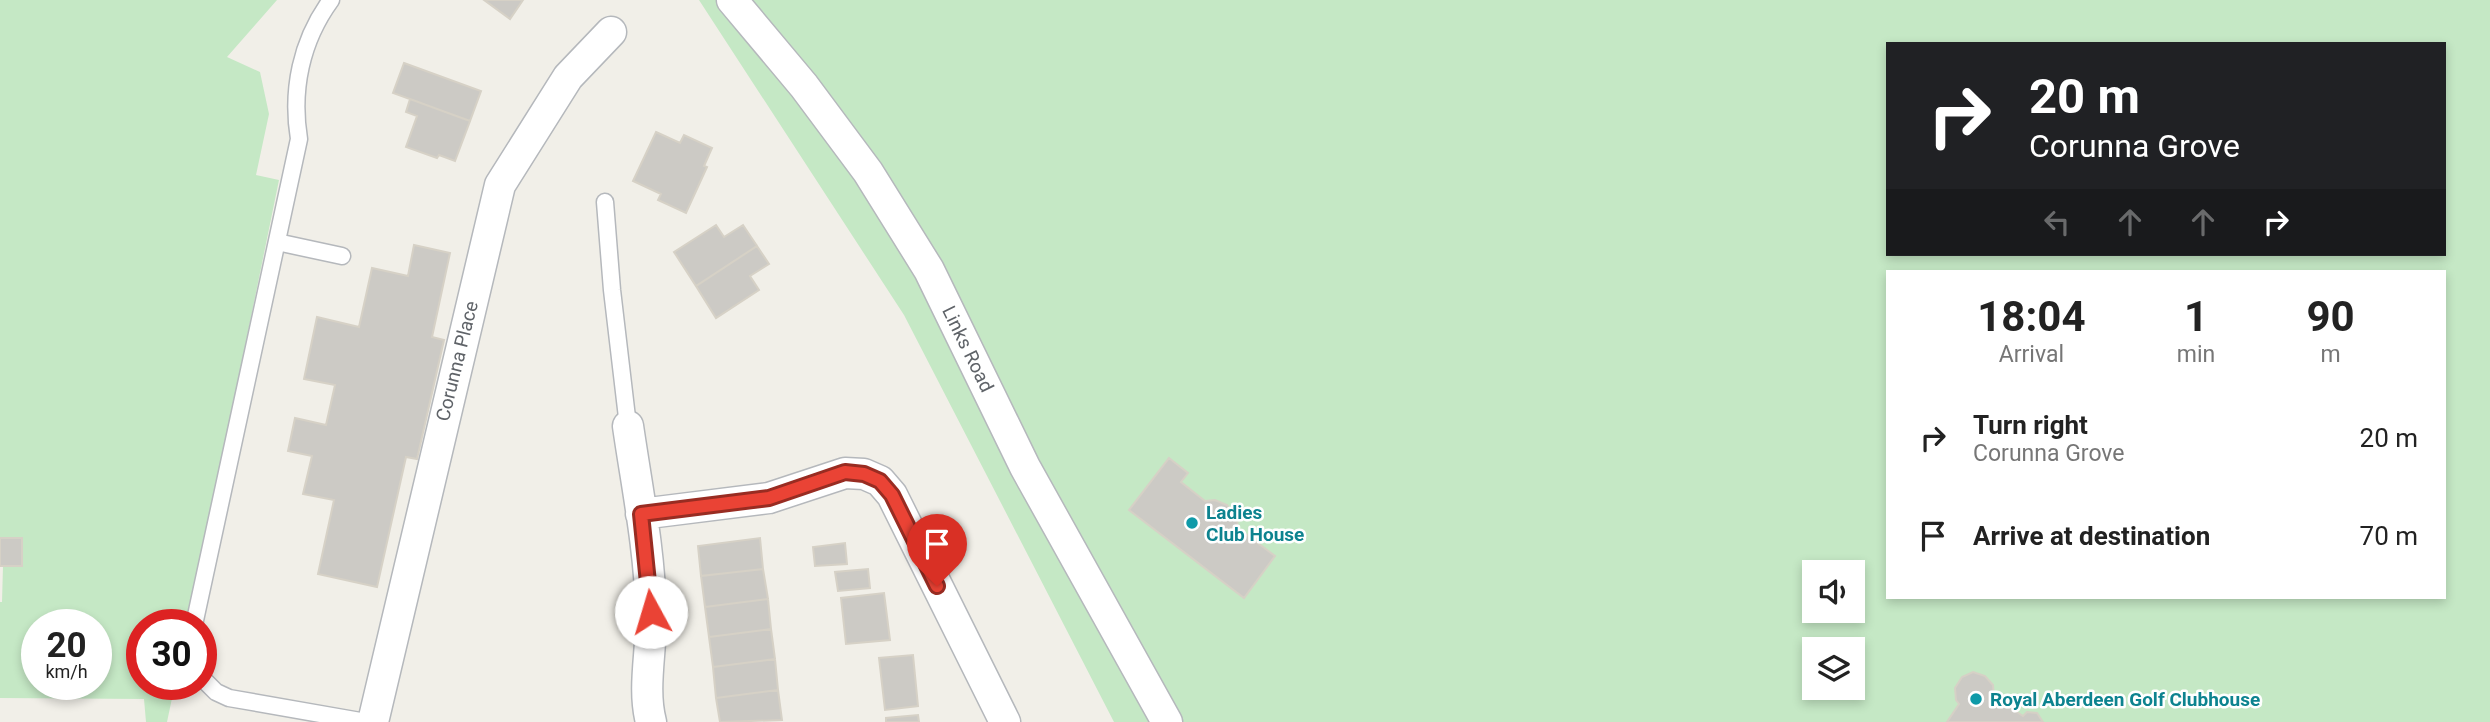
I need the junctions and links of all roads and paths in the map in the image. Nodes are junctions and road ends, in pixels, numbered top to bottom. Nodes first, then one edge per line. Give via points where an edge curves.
1 (331, 0) edge
2 (732, 0) edge
3 (611, 32) dead end
4 (606, 202) dead end
5 (277, 242) junction
6 (342, 256) dead end
7 (628, 426) joint
8 (641, 514) junction
9 (197, 609) edge
10 (217, 692) edge
11 (366, 722) edge
12 (373, 722) edge
13 (651, 722) edge
14 (1005, 722) edge
15 (1167, 722) edge

1 - 5 lane via 299,70 295,98 299,139
2 - 15 street, Links Road via 868,172 929,270 1026,467
3 - 12 street, Corunna Place via 568,77 500,185
4 - 7 lane
5 - 6 lane
5 - 9 lane
7 - 8 street
8 - 13 street via 651,612 646,703
8 - 14 street via 769,498 845,472 880,481 892,495
10 - 11 lane

